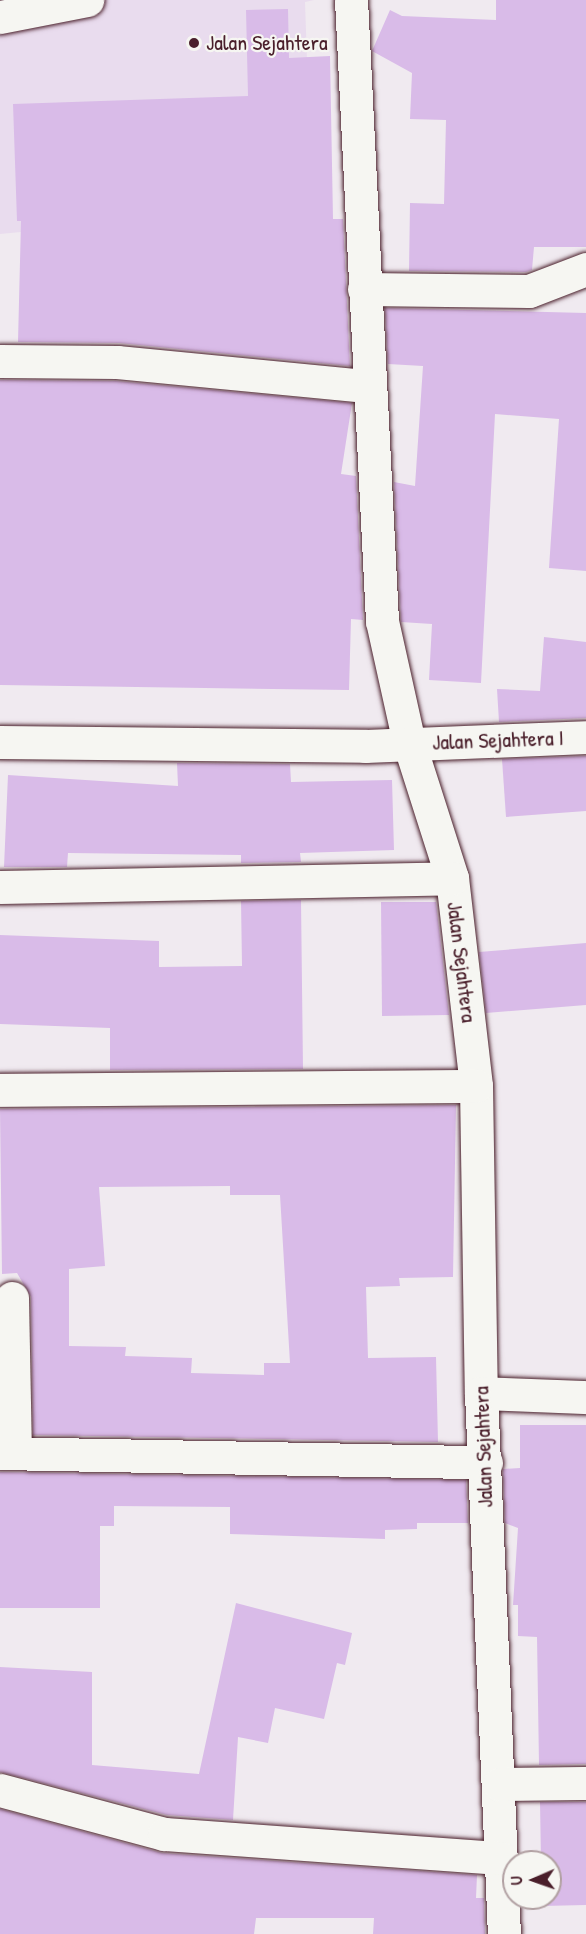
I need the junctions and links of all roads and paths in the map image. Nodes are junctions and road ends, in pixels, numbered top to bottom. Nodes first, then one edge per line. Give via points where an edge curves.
1 (87, 0) edge
2 (351, 0) edge
3 (0, 17) edge
4 (586, 268) edge
5 (364, 289) junction
6 (0, 361) edge
7 (367, 386) junction
8 (586, 736) edge
9 (0, 742) edge
10 (409, 742) junction
11 (452, 878) junction
12 (0, 887) edge
13 (476, 1086) junction
14 (0, 1090) edge
15 (12, 1298) dead end
16 (481, 1393) junction
17 (586, 1397) edge
18 (8, 1452) edge
19 (486, 1462) junction
20 (586, 1783) edge
21 (499, 1784) junction
22 (0, 1790) edge
23 (501, 1858) junction
24 (504, 1934) edge

1 - 3 street
2 - 5 street, Jalan Sejahtera
4 - 5 street via 529,291
5 - 7 street, Jalan Sejahtera
6 - 7 street via 117,362
7 - 10 street, Jalan Sejahtera via 382,621
8 - 10 street, Jalan Sejahtera I
9 - 10 street, Jalan Sejahtera I
10 - 11 street, Jalan Sejahtera
11 - 12 street
11 - 13 street, Jalan Sejahtera
13 - 14 street
13 - 16 street, Jalan Sejahtera
15 - 18 street
16 - 17 street
16 - 19 street, Jalan Sejahtera
18 - 19 street
19 - 21 street, Jalan Sejahtera
20 - 21 street
21 - 23 street, Jalan Sejahtera
22 - 23 street via 164,1834
23 - 24 street, Jalan Sejahtera

